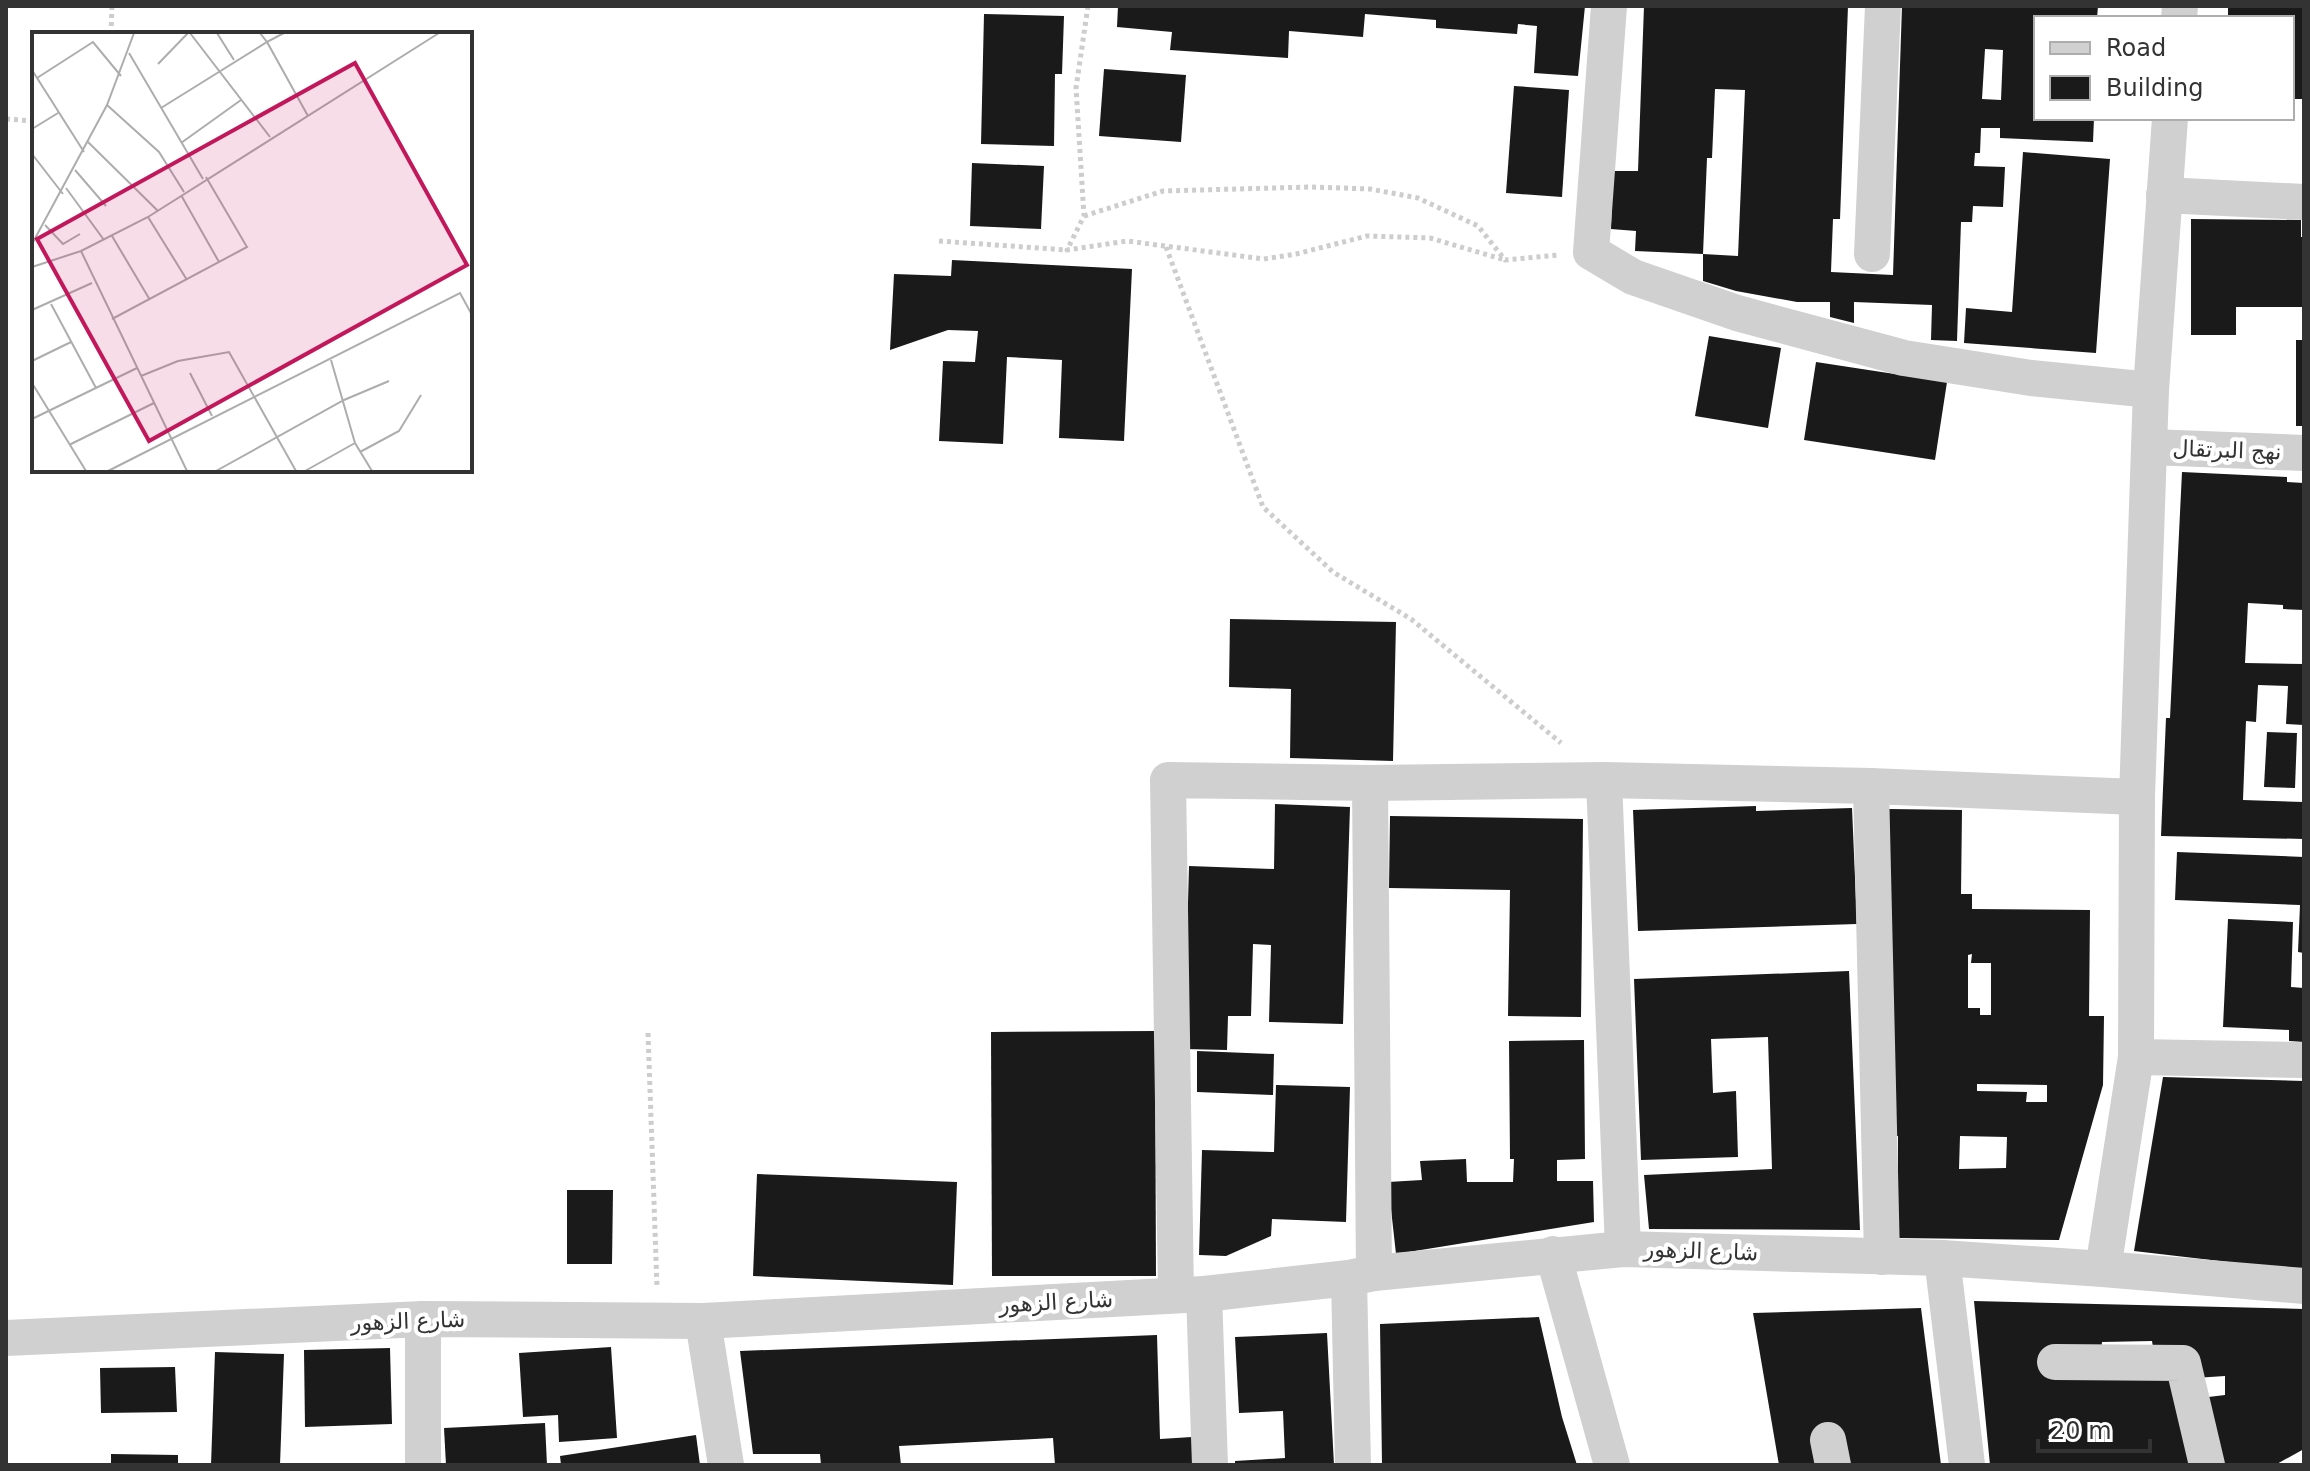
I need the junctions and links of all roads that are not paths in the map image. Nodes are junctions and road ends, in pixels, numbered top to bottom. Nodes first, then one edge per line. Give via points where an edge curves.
1 (1609, 6) edge
2 (1883, 6) edge
3 (2170, 120) edge
4 (2164, 195) junction
5 (2304, 202) edge
6 (1872, 254) dead end
7 (2151, 390) junction
8 (2150, 447) junction
9 (2304, 453) edge
10 (1604, 780) junction
11 (1370, 783) junction
12 (1871, 786) junction
13 (2137, 797) junction
14 (2136, 1057) junction
15 (2304, 1060) edge
16 (1623, 1249) junction
17 (1553, 1254) junction
18 (1882, 1257) junction
19 (1942, 1258) junction
20 (2103, 1269) junction
21 (1361, 1275) junction
22 (2304, 1286) edge
23 (1190, 1294) junction
24 (423, 1319) junction
25 (703, 1321) junction
26 (6, 1338) edge
27 (2055, 1362) dead end
28 (423, 1465) edge
29 (726, 1465) edge
30 (1210, 1465) edge
31 (1353, 1465) edge
32 (1612, 1465) edge
33 (1967, 1465) edge
34 (2207, 1465) edge

1 - 7 street via 1591,252 1633,277 1737,313 1904,358
2 - 6 street
3 - 4 street
4 - 5 street
4 - 7 street
7 - 8 street
8 - 9 street, نهج البرتقال
8 - 13 street
10 - 11 street
10 - 12 street
10 - 16 street
11 - 21 street
11 - 23 street via 1168,780
12 - 13 street
12 - 18 street
13 - 14 street
14 - 15 street
14 - 20 street
16 - 17 street, شارع الزهور
16 - 18 street, شارع الزهور
17 - 21 street, شارع الزهور
17 - 32 street
18 - 19 street, شارع الزهور
19 - 20 street, شارع الزهور
19 - 33 street
20 - 22 street, شارع الزهور
21 - 23 street, شارع الزهور
21 - 31 street
23 - 25 street, شارع الزهور
23 - 30 street
24 - 25 street, شارع الزهور
24 - 26 street, شارع الزهور
24 - 28 street
25 - 29 street
27 - 34 street via 2183,1363 2202,1388

